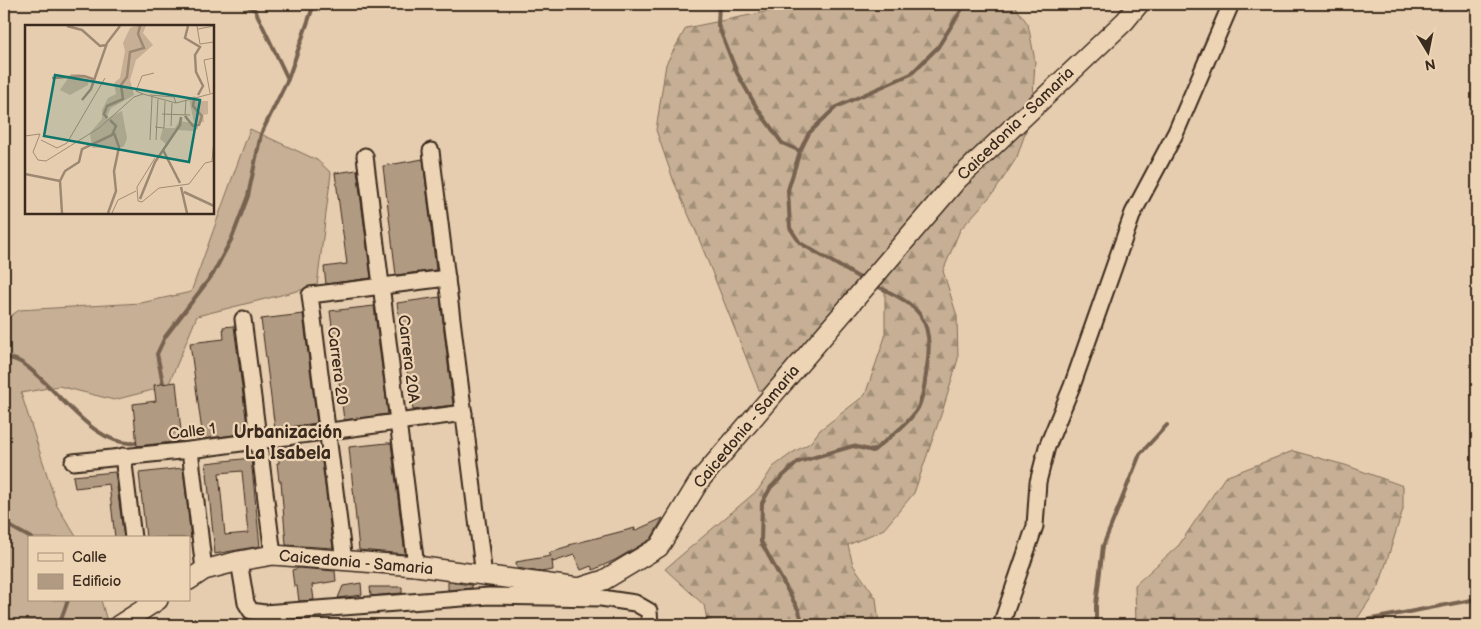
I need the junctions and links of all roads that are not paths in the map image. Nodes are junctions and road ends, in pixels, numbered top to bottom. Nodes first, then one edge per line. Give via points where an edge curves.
1 (1139, 4) edge
2 (1231, 4) edge
3 (431, 151) dead end
4 (365, 156) dead end
5 (447, 278) junction
6 (381, 286) junction
7 (243, 319) dead end
8 (464, 413) junction
9 (398, 422) junction
10 (328, 430) junction
11 (258, 440) junction
12 (190, 450) junction
13 (123, 456) junction
14 (72, 462) dead end
15 (133, 536) edge
16 (272, 555) junction
17 (239, 561) junction
18 (344, 562) junction
19 (416, 566) junction
20 (196, 575) edge
21 (484, 576) junction
22 (147, 604) edge
23 (119, 625) edge
24 (650, 625) edge
25 (1001, 625) edge

1 - 21 street, Caicedonia - Samaria via 957,180 700,480 659,548 604,580 579,588
2 - 25 street via 1176,132 1133,214 1072,386 1047,446 1038,482 1034,526
3 - 5 street
4 - 6 street, Carrera 20A
5 - 6 street
5 - 8 street
6 - 9 street, Carrera 20A
6 - 10 street, Carrera 20 via 310,295
7 - 11 street
8 - 9 street, Calle 1
8 - 21 street
9 - 10 street, Calle 1
9 - 19 street, Carrera 20A
10 - 11 street, Calle 1
10 - 18 street, Carrera 20
11 - 12 street, Calle 1
11 - 16 street
12 - 13 street, Calle 1
12 - 20 street
13 - 14 street, Calle 1
13 - 15 street
16 - 17 street, Caicedonia - Samaria
16 - 18 street, Caicedonia - Samaria
17 - 20 street, Caicedonia - Samaria
17 - 24 street via 246,603 251,611 264,614 489,596 601,598 635,603 649,611
18 - 19 street, Caicedonia - Samaria
19 - 21 street, Caicedonia - Samaria
22 - 23 street

